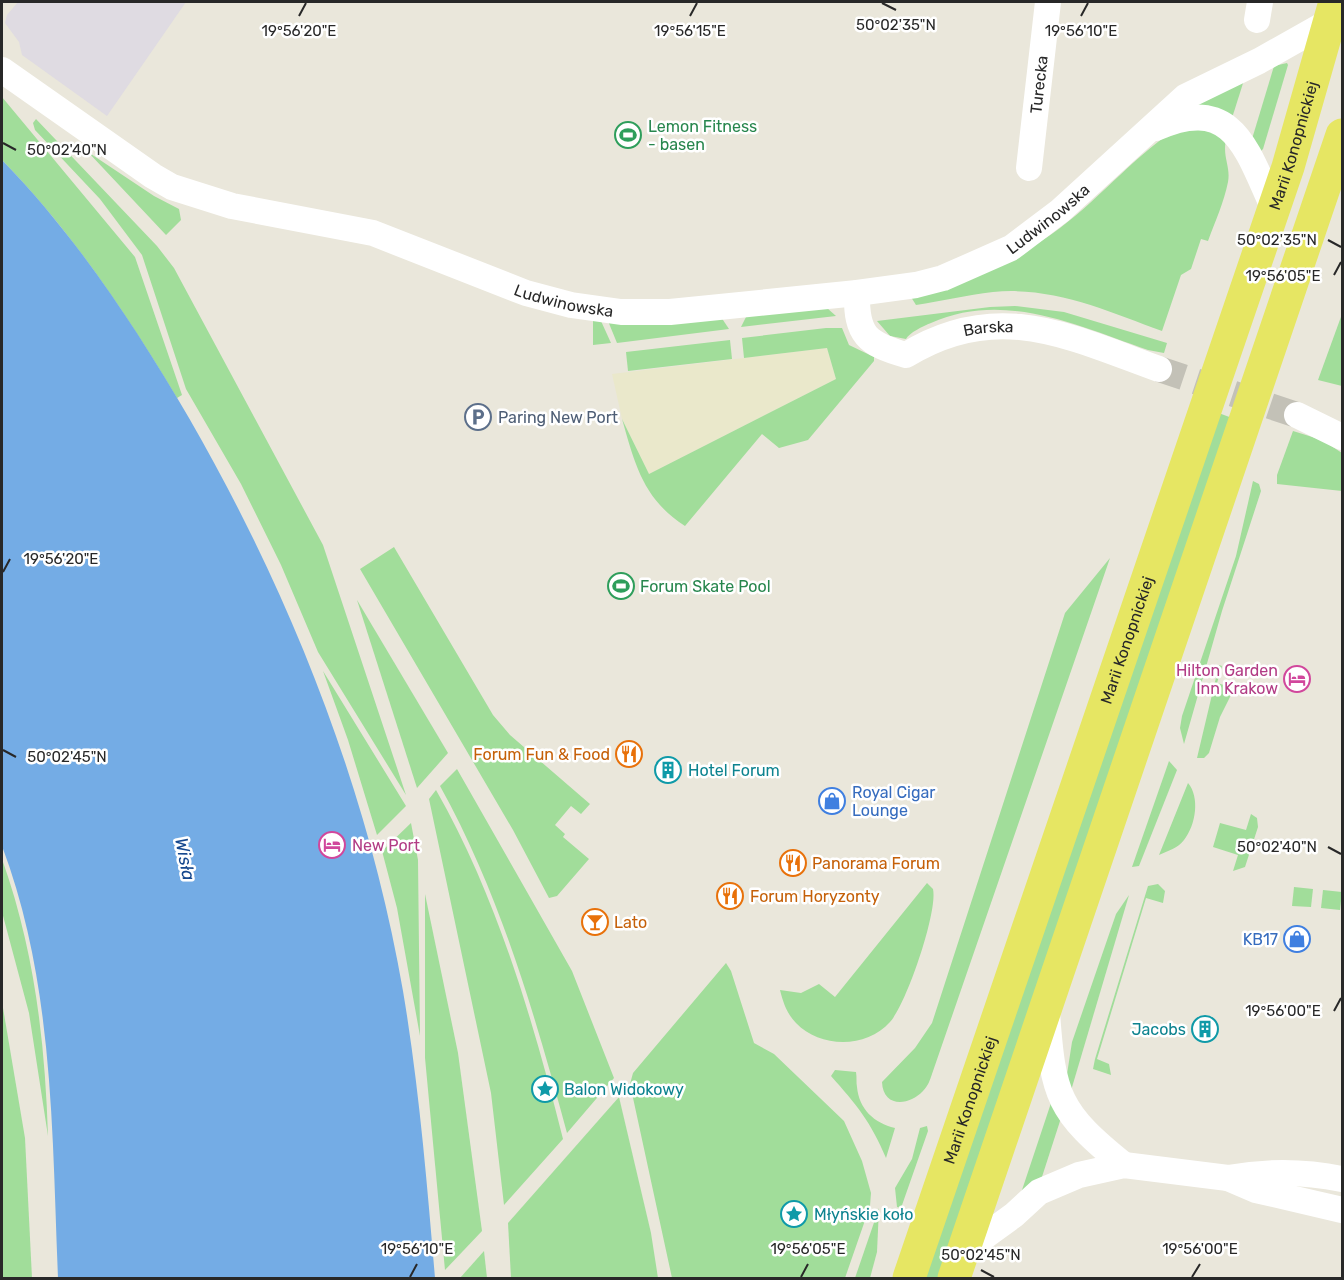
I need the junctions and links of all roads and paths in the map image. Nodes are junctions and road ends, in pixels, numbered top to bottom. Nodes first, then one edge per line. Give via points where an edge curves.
1 (1048, 2) edge
2 (1332, 11) edge
3 (2, 70) edge
4 (1342, 135) edge
5 (1133, 142) junction
6 (1029, 168) dead end
7 (1274, 209) junction
8 (857, 293) junction
9 (1159, 369) tunnel mouth
10 (1297, 415) tunnel mouth
11 (1342, 437) edge
12 (1046, 1008) junction
13 (1124, 1165) junction
14 (1228, 1178) junction
15 (1342, 1179) edge
16 (1342, 1210) edge
17 (958, 1265) edge
18 (909, 1278) edge

1 - 6 street, Turecka
2 - 5 street, Ludwinowska via 1259,61 1185,97
2 - 7 main road, Marii Konopnickiej
3 - 8 street, Ludwinowska via 172,187 232,206 373,233 549,300 637,313
4 - 12 main road
5 - 7 street, Ludwinowska via 1178,118 1210,119 1226,125 1242,141
5 - 8 street, Ludwinowska via 1060,211 1011,248 943,278
7 - 18 main road, Marii Konopnickiej
8 - 9 street, Barska via 856,318 866,335 885,349 906,355 930,340 962,329 1002,324 1068,338
10 - 11 street
12 - 13 street via 1050,1054 1065,1108 1089,1136
12 - 17 main road
13 - 14 street
13 - 17 street via 1079,1175 1039,1192
14 - 15 street via 1307,1172
14 - 16 street via 1256,1190

